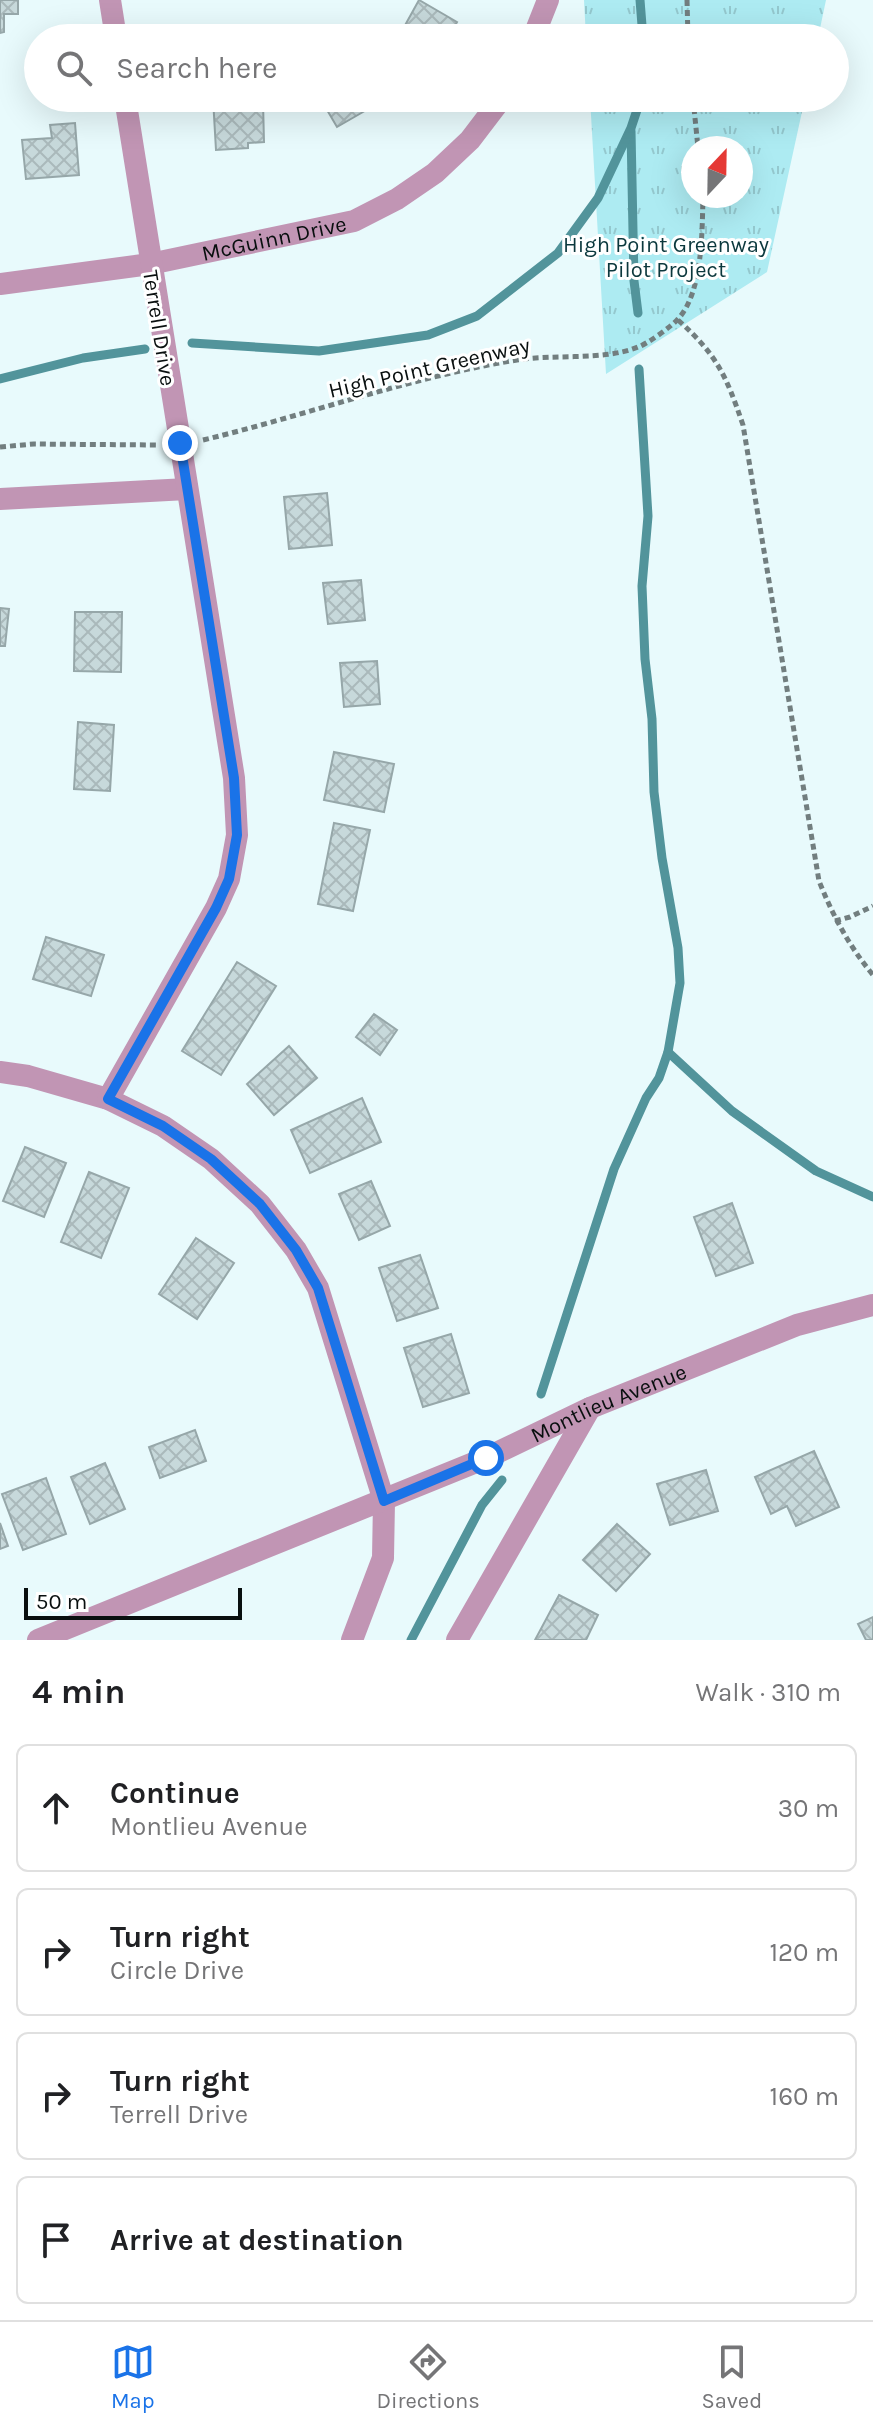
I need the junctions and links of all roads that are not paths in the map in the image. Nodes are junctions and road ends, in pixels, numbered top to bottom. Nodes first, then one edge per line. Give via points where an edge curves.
1 (110, 0) edge
2 (548, 0) edge
3 (114, 24) edge
4 (539, 24) edge
5 (127, 112) edge
6 (491, 112) edge
7 (150, 264) junction
8 (0, 284) edge
9 (187, 489) junction
10 (0, 499) edge
11 (0, 1072) edge
12 (108, 1099) junction
13 (873, 1305) edge
14 (590, 1408) junction
15 (384, 1501) junction
16 (38, 1640) edge
17 (352, 1640) edge
18 (457, 1640) edge

1 - 3 street
2 - 4 street
5 - 7 street, Terrell Drive
6 - 7 street, McGuinn Drive via 435,173 354,221
7 - 8 street, McGuinn Drive
7 - 9 street, Terrell Drive
9 - 10 street
9 - 12 street, Terrell Drive via 234,778 237,835 229,879 216,908
11 - 12 street
12 - 15 street via 163,1126 211,1159 260,1204 296,1250 318,1288
13 - 14 street, Montlieu Avenue via 797,1325
14 - 15 street, Montlieu Avenue
14 - 18 street
15 - 16 street, Montlieu Avenue
15 - 17 street via 383,1558

